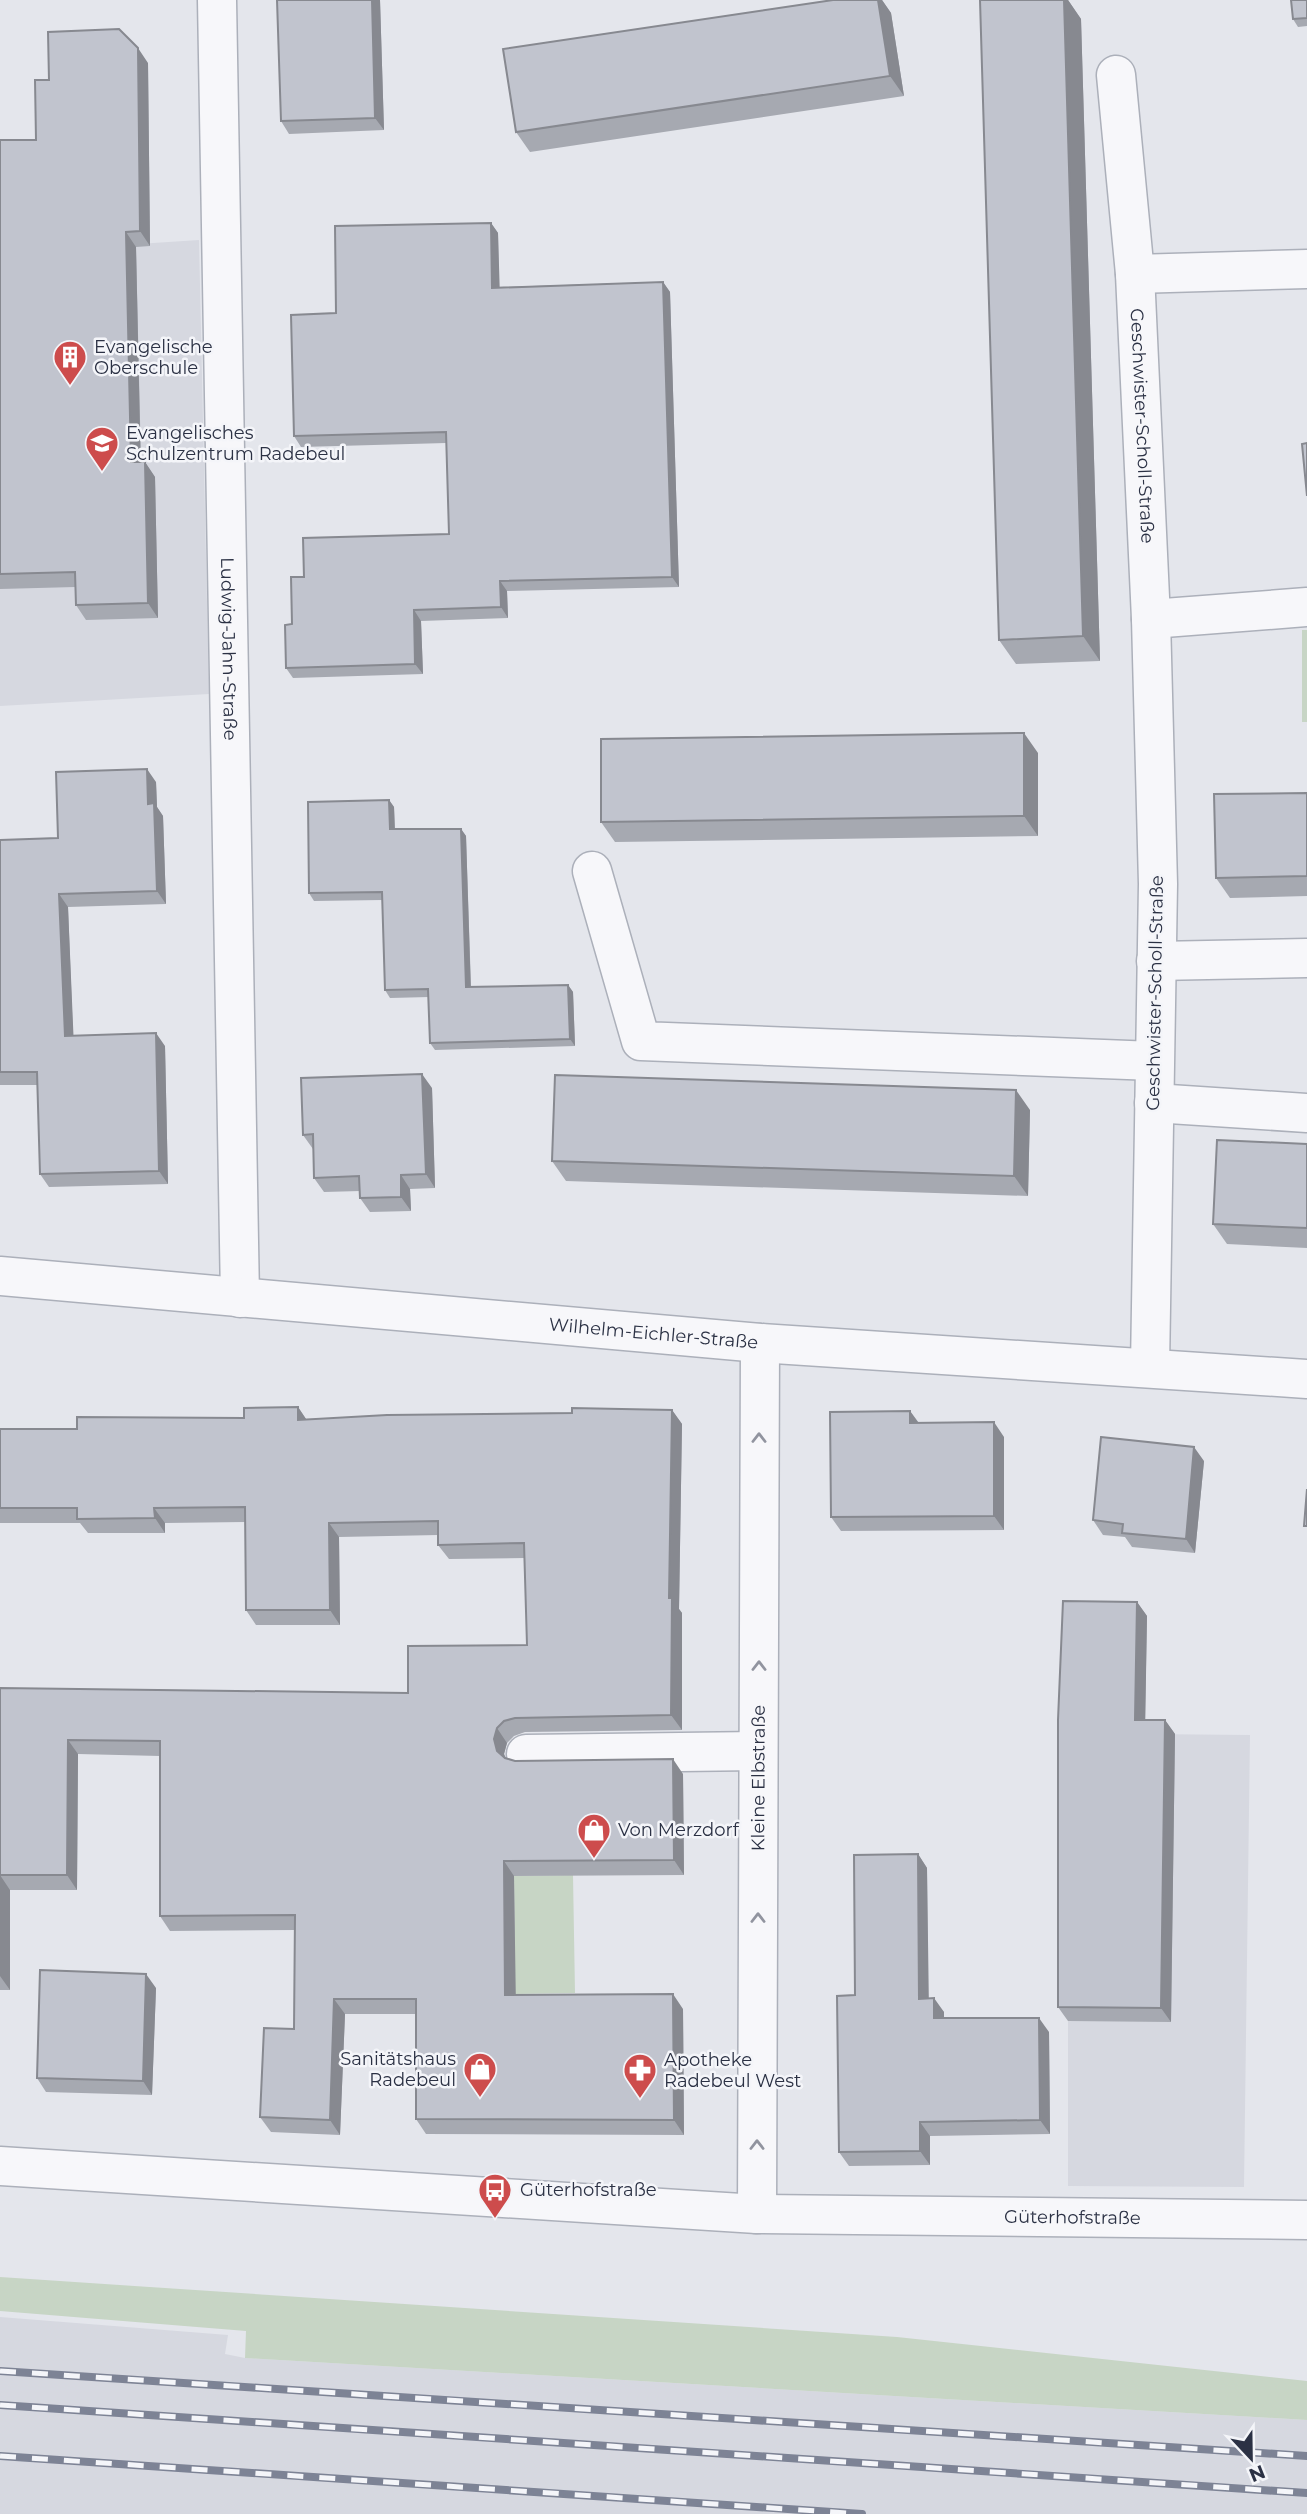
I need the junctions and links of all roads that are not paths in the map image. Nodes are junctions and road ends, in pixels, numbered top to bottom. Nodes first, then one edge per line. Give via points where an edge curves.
1 (217, 0) edge
2 (1116, 75) dead end
3 (1307, 269) edge
4 (1135, 274) junction
5 (1307, 607) edge
6 (1151, 618) junction
7 (592, 872) dead end
8 (1307, 958) edge
9 (1156, 961) junction
10 (1154, 1061) junction
11 (1154, 1104) junction
12 (1307, 1113) edge
13 (0, 1276) edge
14 (240, 1298) junction
15 (760, 1343) junction
16 (1150, 1367) junction
17 (1307, 1379) edge
18 (758, 1751) junction
19 (526, 1754) dead end
20 (0, 2166) edge
21 (757, 2214) junction
22 (1307, 2220) edge

1 - 14 street, Ludwig-Jahn-Straße
2 - 4 street, Geschwister-Scholl-Straße
3 - 4 street
4 - 6 street, Geschwister-Scholl-Straße
5 - 6 street
6 - 9 street, Geschwister-Scholl-Straße
7 - 10 street via 641,1041
8 - 9 street
9 - 10 street, Geschwister-Scholl-Straße
10 - 11 street, Geschwister-Scholl-Straße
11 - 12 street
11 - 16 street, Geschwister-Scholl-Straße
13 - 14 street, Wilhelm-Eichler-Straße
14 - 15 street, Wilhelm-Eichler-Straße
15 - 16 street, Wilhelm-Eichler-Straße
18 -> 15 street, Kleine Elbstraße
16 - 17 street, Wilhelm-Eichler-Straße
18 - 19 street
21 -> 18 street, Kleine Elbstraße
20 - 21 street, Güterhofstraße
21 - 22 street, Güterhofstraße

